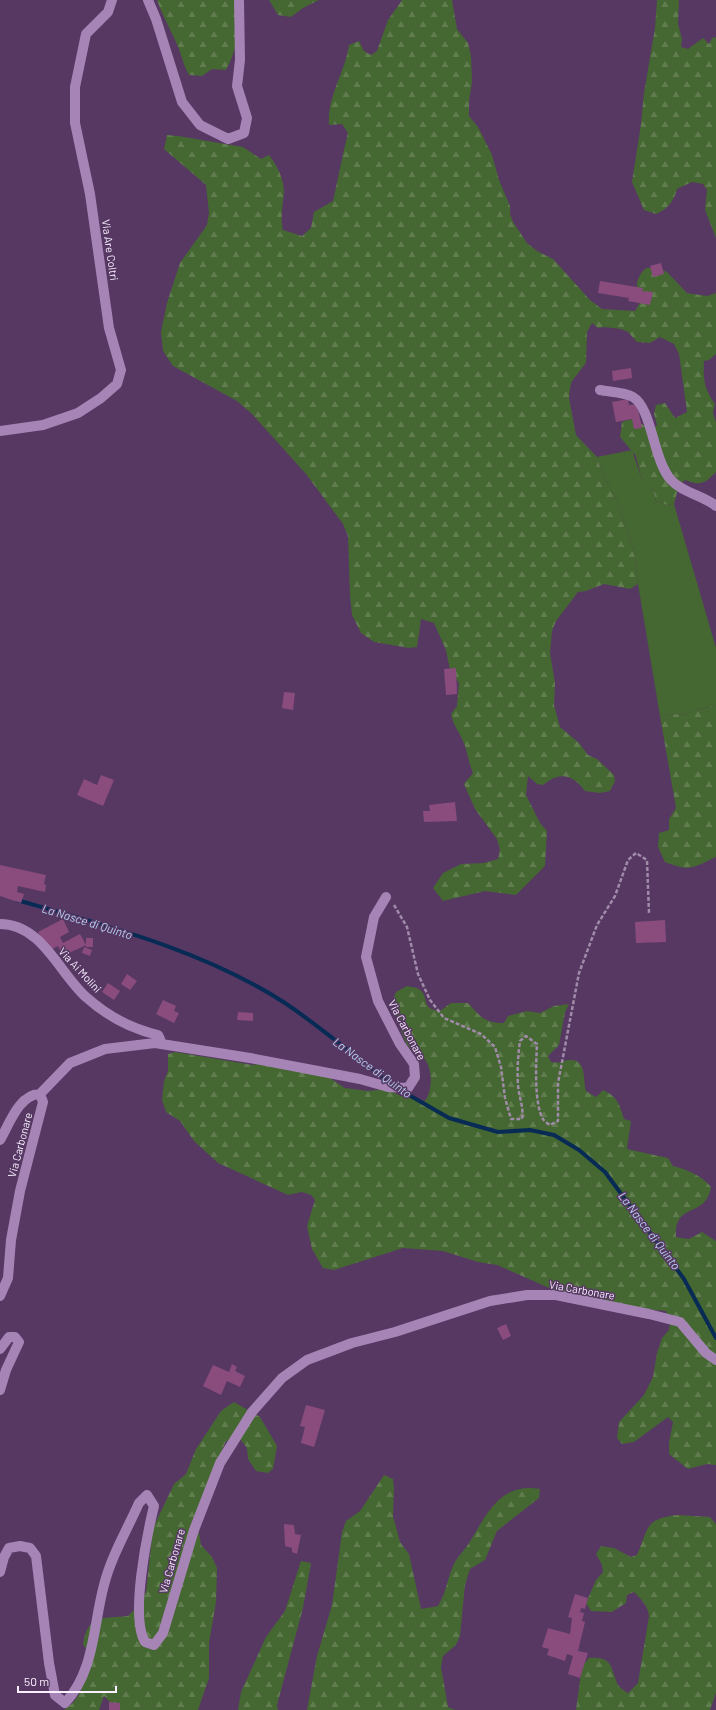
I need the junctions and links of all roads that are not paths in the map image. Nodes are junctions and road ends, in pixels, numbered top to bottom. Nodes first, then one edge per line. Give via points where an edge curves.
1 (112, 0) edge
2 (148, 0) edge
3 (239, 0) edge
4 (600, 390) dead end
5 (0, 431) edge
6 (716, 506) edge
7 (386, 897) road end
8 (0, 924) edge
9 (155, 1043) junction
10 (40, 1094) junction
11 (0, 1140) edge
12 (0, 1296) edge
13 (0, 1349) edge
14 (716, 1360) edge
15 (0, 1390) edge
16 (0, 1572) edge

1 - 5 street, Via Are Coltri via 108,12 86,34 75,87 75,116 90,194 109,328 120,370 117,384 78,413 43,425
2 - 3 street via 182,102 200,125 228,139 244,133 247,118 237,86 240,60
4 - 6 street via 632,396 640,402 658,455 671,480 681,489 707,499
7 - 9 street, Via Carbonare via 374,917 366,957 378,1001 400,1044 414,1064 415,1077 408,1088 388,1087 250,1058
8 - 9 street, Via Ai Molini via 26,931 38,940 86,997 117,1019 143,1032 158,1036 160,1039
9 - 10 street, Via Carbonare via 105,1049 70,1063
10 - 11 street, Via Carbonare via 32,1094 24,1099
10 - 12 street, Via Carbonare via 43,1102 20,1191 11,1240 8,1278
13 - 15 street via 9,1337 15,1337 19,1342
14 - 16 street, Via Carbonare via 706,1353 680,1322 556,1296 528,1295 484,1302 395,1332 352,1343 307,1360 282,1378 252,1412 220,1462 194,1530 163,1633 154,1645 145,1642 141,1635 138,1610 147,1534 154,1506 147,1495 139,1503 104,1585 92,1653 74,1693 65,1702 55,1695 36,1556 30,1548 9,1548

